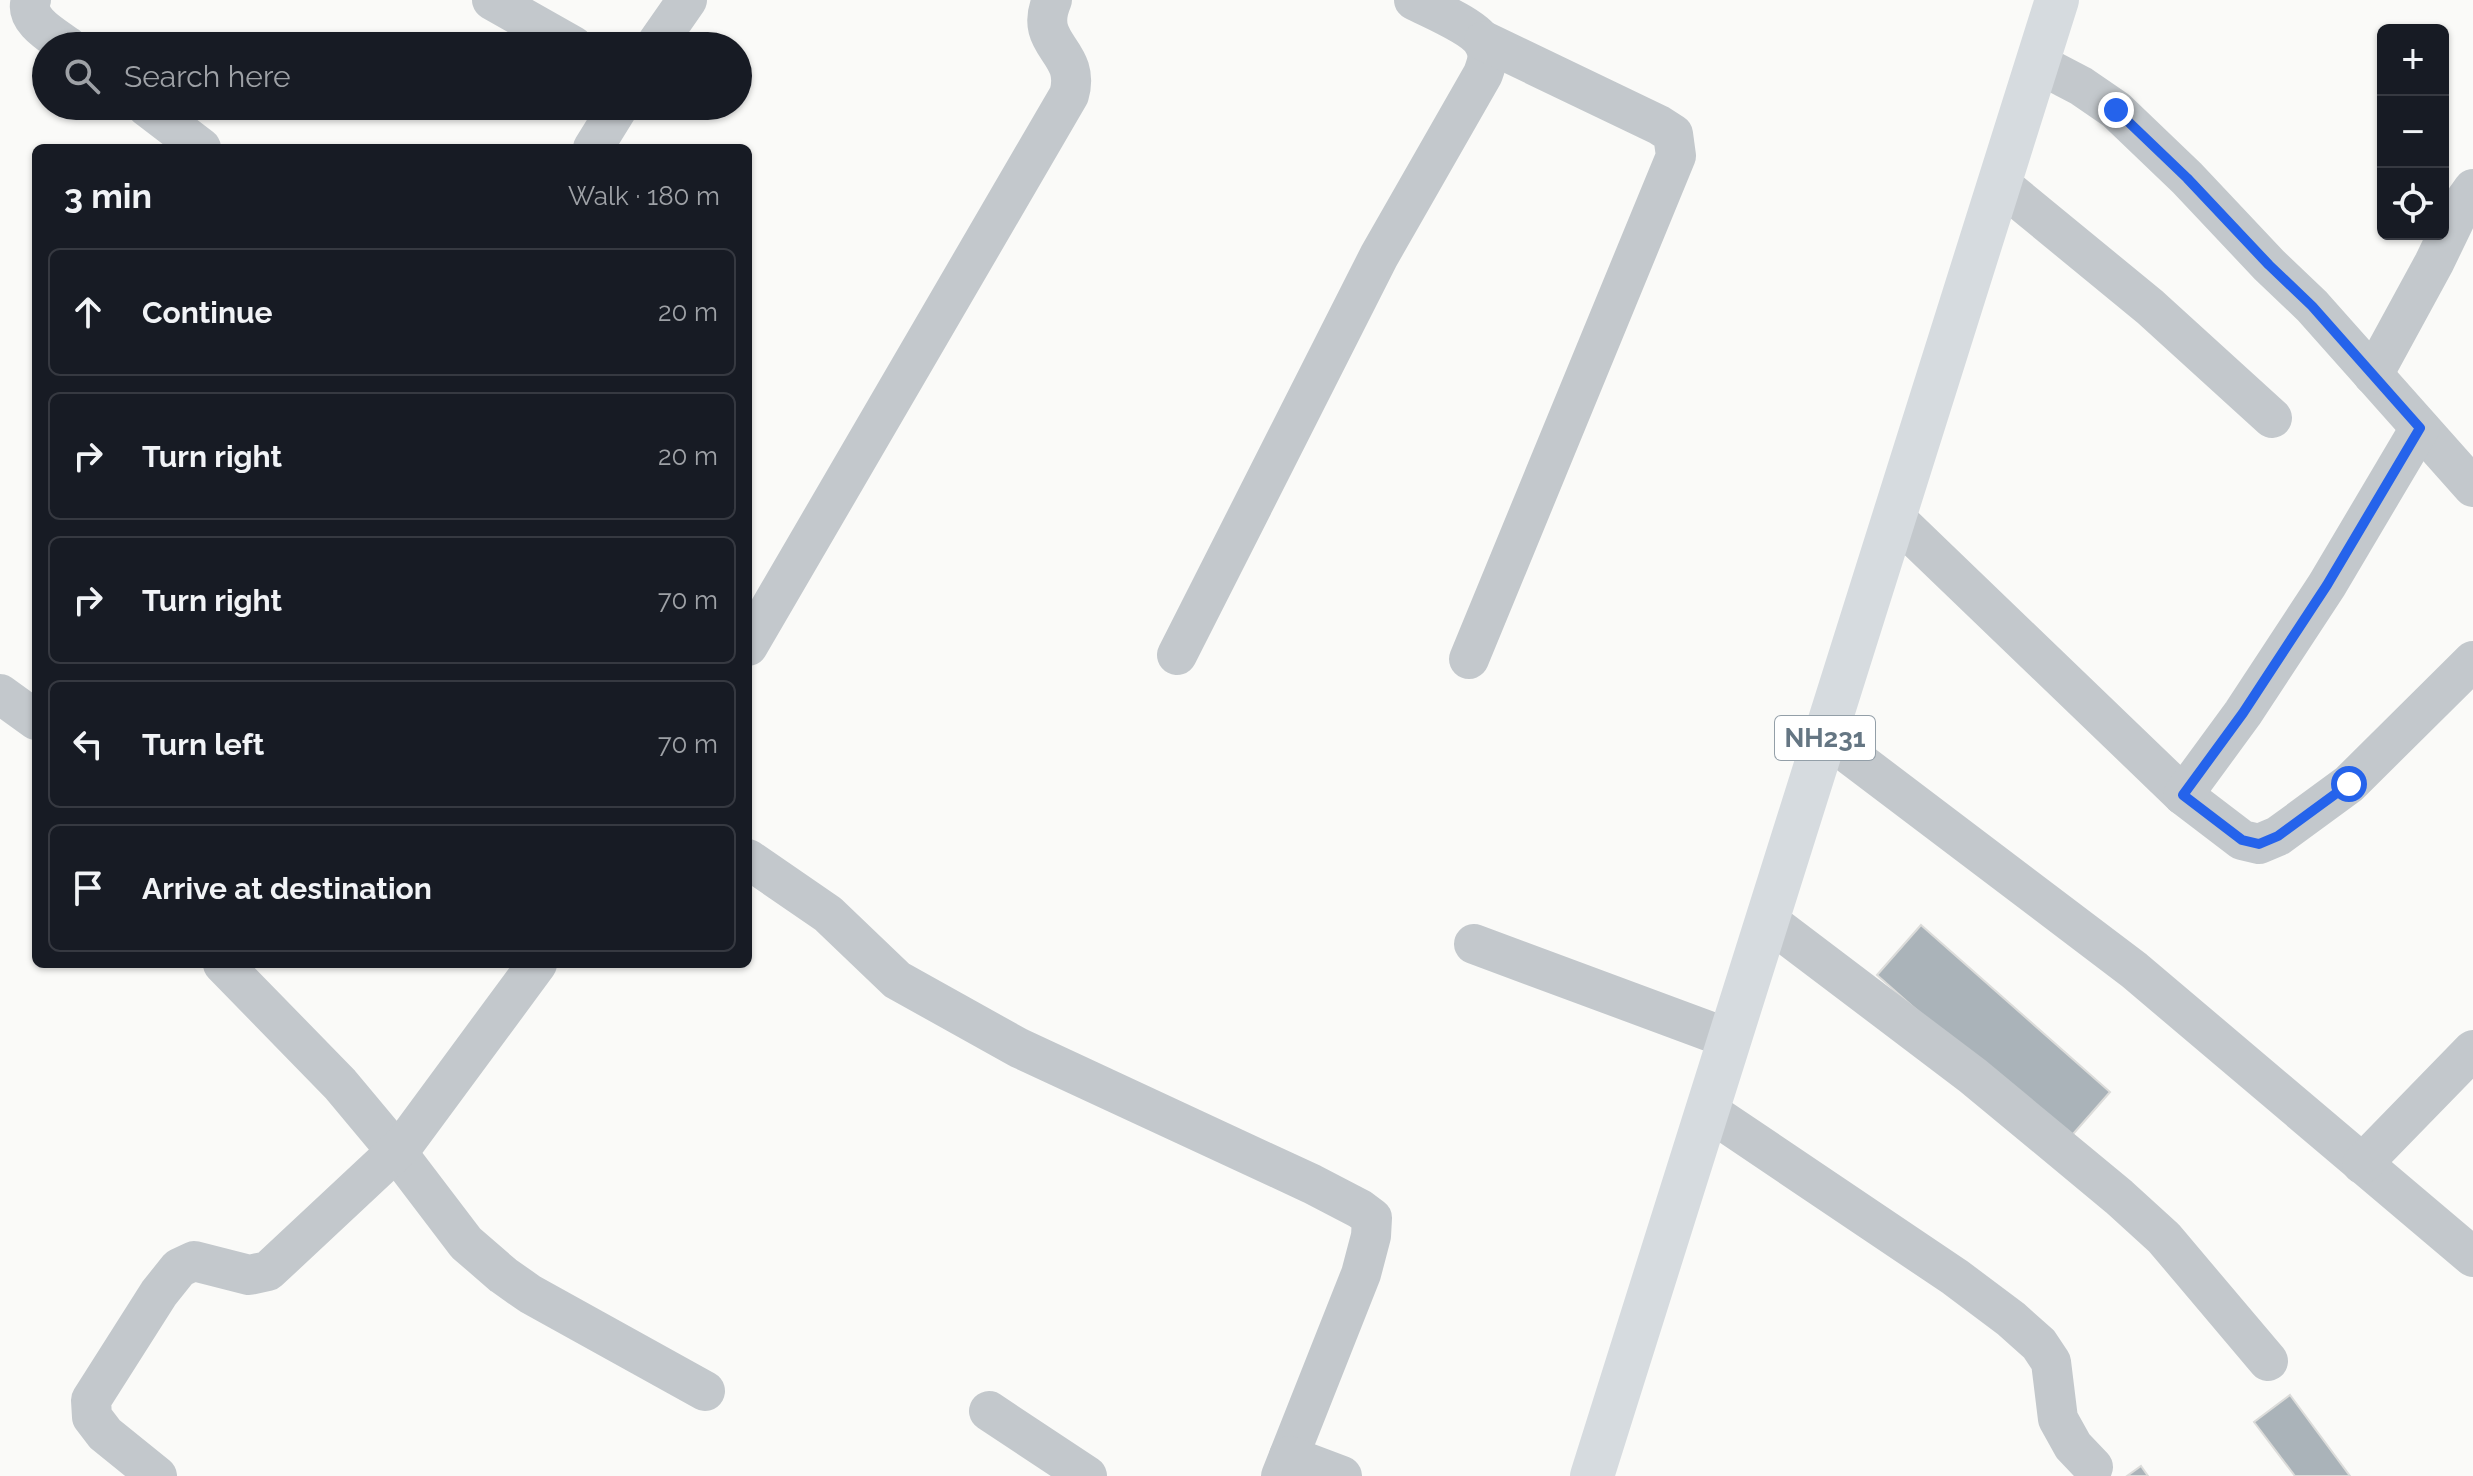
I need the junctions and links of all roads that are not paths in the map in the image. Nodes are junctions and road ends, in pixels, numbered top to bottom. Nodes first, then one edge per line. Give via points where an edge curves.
1 (31, 0) edge
2 (492, 0) edge
3 (687, 0) edge
4 (1052, 0) edge
5 (1414, 0) edge
6 (2057, 0) edge
7 (50, 32) edge
8 (548, 32) edge
9 (665, 32) edge
10 (1484, 41) junction
11 (2037, 63) junction
12 (164, 120) edge
13 (610, 120) edge
14 (196, 144) edge
15 (595, 144) edge
16 (1999, 183) junction
17 (2473, 189) edge
18 (2373, 375) junction
19 (2272, 418) dead end
20 (2420, 428) junction
21 (2473, 487) edge
22 (1894, 517) junction
23 (752, 639) edge
24 (1177, 655) dead end
25 (1469, 659) dead end
26 (2473, 661) edge
27 (1825, 736) junction
28 (2183, 795) junction
29 (752, 862) edge
30 (1767, 920) junction
31 (1474, 944) dead end
32 (227, 968) edge
33 (534, 968) edge
34 (1730, 1039) junction
35 (2473, 1050) edge
36 (1707, 1110) junction
37 (396, 1151) junction
38 (2362, 1164) junction
39 (2473, 1257) edge
40 (2268, 1361) dead end
41 (705, 1391) dead end
42 (989, 1411) dead end
43 (1285, 1466) edge
44 (2093, 1467) dead end
45 (157, 1476) edge
46 (1087, 1476) edge
47 (1342, 1476) edge
48 (1592, 1476) edge

1 - 7 street via 31,17
2 - 8 street
3 - 9 street
4 - 23 street via 1045,15 1048,31 1069,65 1069,95
5 - 10 street
6 - 11 highway, NH231
10 - 24 street via 1489,59 1483,74 1379,256
10 - 25 street via 1659,125 1673,134 1676,156
11 - 16 highway, NH231
11 - 18 street via 2116,110 2312,306
12 - 14 street
13 - 15 street
16 - 19 street via 2150,307
16 - 22 highway, NH231
17 - 18 street
18 - 20 street
20 - 21 street
20 - 28 street via 2327,585
22 - 27 highway, NH231
22 - 28 street
26 - 28 street via 2349,784 2278,836 2259,844 2242,840
27 - 30 highway, NH231
27 - 38 street via 2134,970
29 - 43 street via 828,914 897,980 1019,1048 1312,1184 1372,1218 1361,1274
30 - 34 highway, NH231
30 - 40 street via 1973,1076 2119,1197 2164,1238
31 - 34 street
32 - 37 street via 340,1084
33 - 37 street
34 - 36 highway, NH231
35 - 38 street
36 - 44 street via 1955,1277 2039,1344 2051,1362 2058,1419
36 - 48 highway, NH231
37 - 41 street via 466,1243 503,1275
37 - 45 street via 268,1271 249,1275 194,1261 179,1268 159,1293 91,1400 92,1417 105,1434
38 - 39 street
42 - 46 street
43 - 47 street

